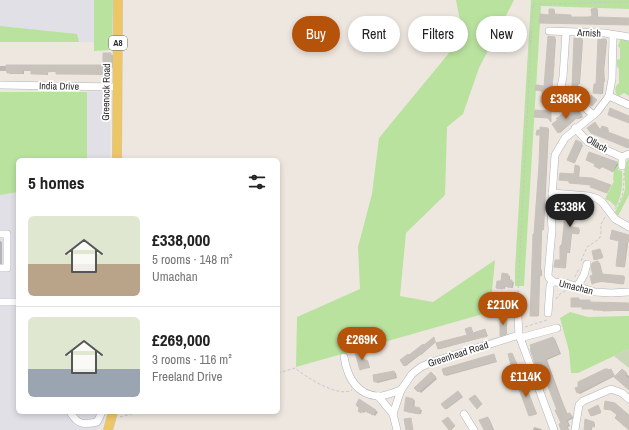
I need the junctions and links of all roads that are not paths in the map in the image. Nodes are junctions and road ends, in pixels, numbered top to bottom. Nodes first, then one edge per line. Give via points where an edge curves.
1 (118, 0) edge
2 (549, 31) dead end
3 (566, 32) junction
4 (613, 36) junction
5 (629, 37) edge
6 (0, 85) edge
7 (117, 87) junction
8 (609, 96) junction
9 (544, 98) dead end
10 (558, 101) junction
11 (629, 105) edge
12 (593, 116) junction
13 (575, 128) junction
14 (629, 154) edge
15 (622, 157) junction
16 (117, 158) edge
17 (622, 166) road end
18 (552, 193) junction
19 (629, 227) edge
20 (0, 234) edge
21 (582, 264) road end
22 (0, 268) edge
23 (552, 281) junction
24 (574, 286) junction
25 (629, 292) edge
26 (498, 300) dead end
27 (0, 302) edge
28 (16, 302) edge
29 (548, 313) dead end
30 (557, 328) dead end
31 (520, 336) junction
32 (344, 357) dead end
33 (401, 390) junction
34 (378, 396) junction
35 (629, 399) edge
36 (72, 414) edge
37 (101, 414) edge
38 (393, 414) junction
39 (464, 414) dead end
40 (115, 415) edge
41 (108, 430) edge
42 (397, 430) edge
43 (474, 430) edge
44 (554, 430) edge
45 (575, 430) edge

1 - 7 main road, Greenock Road / A8
2 - 3 street, Arnish
3 - 4 street, Arnish
3 - 10 street via 563,77
4 - 5 street, Arnish
4 - 8 street, Umachan
6 - 7 street, India Drive
7 - 16 main road, Greenock Road / A8
8 - 11 street
8 - 12 street, Umachan
9 - 10 street
10 - 12 street via 577,100
12 - 13 street, Umachan
13 - 15 street, Ollach via 588,142
13 - 18 street, Umachan via 565,138 555,155
14 - 15 street
15 - 17 street
18 - 19 street via 596,198 615,219
18 - 23 street, Umachan via 548,275
20 - 22 street via 7,234 7,268
21 - 24 street via 584,275
23 - 24 street, Umachan
23 - 29 street
24 - 25 street, Umachan via 595,292
26 - 31 street via 517,300
27 - 28 street
30 - 31 street, Greenhead Road
31 - 33 street, Greenhead Road via 432,362 412,374
31 - 44 street
32 - 34 street via 350,379 356,387
33 - 34 street
33 - 38 street, Greenhead Road
34 - 38 street
35 - 45 street via 611,388 582,401
36 - 37 street via 80,423 87,424 97,422
38 - 42 street
39 - 43 street
40 - 41 main road

